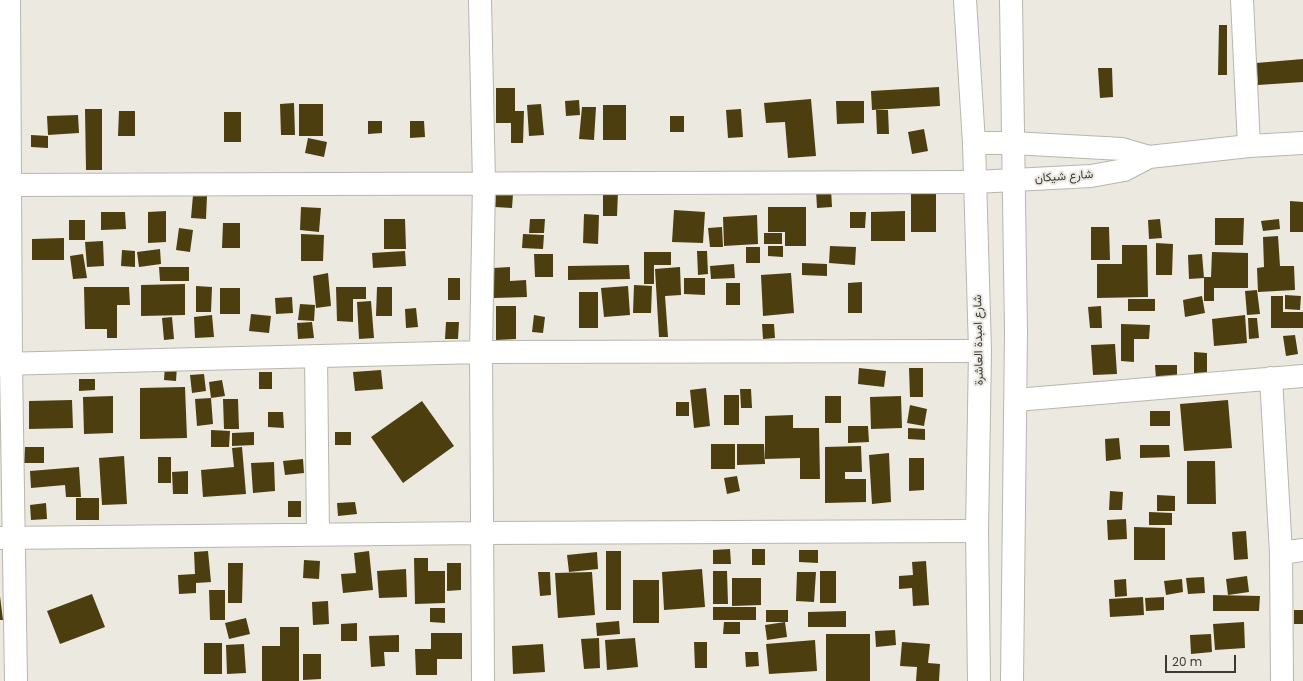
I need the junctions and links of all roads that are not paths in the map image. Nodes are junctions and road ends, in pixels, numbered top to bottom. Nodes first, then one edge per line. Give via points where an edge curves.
1 (9, 0) edge
2 (480, 0) edge
3 (965, 0) edge
4 (1011, 0) edge
5 (1242, 0) edge
6 (974, 143) junction
7 (1013, 143) junction
8 (1303, 143) edge
9 (1249, 146) junction
10 (1149, 156) junction
11 (1015, 180) junction
12 (975, 182) junction
13 (484, 183) junction
14 (5, 185) edge
15 (980, 351) junction
16 (481, 352) junction
17 (316, 356) junction
18 (6, 364) edge
19 (1303, 376) edge
20 (1271, 378) junction
21 (1016, 400) junction
22 (977, 530) junction
23 (482, 533) junction
24 (318, 534) junction
25 (7, 538) edge
26 (1303, 550) edge
27 (1281, 553) junction
28 (16, 681) edge
29 (483, 681) edge
30 (978, 681) edge
31 (1012, 681) edge
32 (1282, 681) edge

1 - 14 street
2 - 13 street
3 - 6 street, شارع امبدة العاشرة
4 - 7 street
5 - 9 street
6 - 7 street, شارع شيكان
6 - 12 street, شارع امبدة العاشرة
7 - 10 street, شارع شيكان via 1122,149
7 - 11 street
8 - 9 street, شارع شيكان
9 - 10 street, شارع شيكان
10 - 11 street, شارع شيكان via 1124,170 1091,176
11 - 12 street, شارع شيكان
11 - 21 street
12 - 13 street, شارع شيكان
12 - 15 street, شارع امبدة العاشرة
13 - 14 street, شارع شيكان
13 - 16 street
14 - 18 street
15 - 16 street
15 - 22 street, شارع امبدة العاشرة
16 - 17 street
16 - 23 street
17 - 18 street
17 - 24 street
18 - 25 street
19 - 20 street
20 - 21 street
20 - 27 street
21 - 31 street
22 - 23 street
22 - 30 street, شارع امبدة العاشرة
23 - 24 street
23 - 29 street
24 - 25 street
25 - 28 street
26 - 27 street
27 - 32 street

